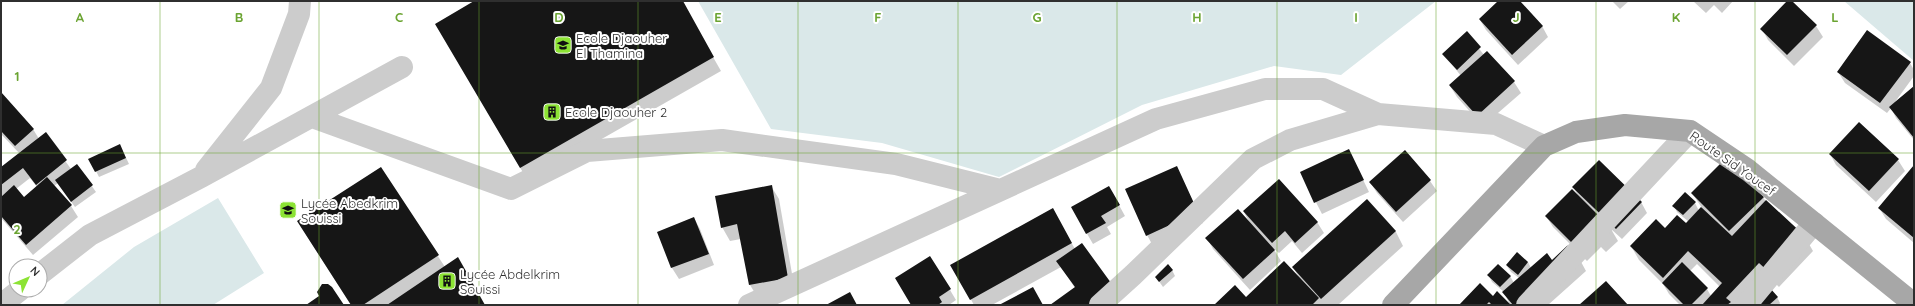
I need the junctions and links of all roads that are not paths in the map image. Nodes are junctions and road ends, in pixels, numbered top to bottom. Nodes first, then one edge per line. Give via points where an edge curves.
1 (300, 1) edge
2 (402, 67) dead end
3 (1378, 114) junction
4 (312, 117) junction
5 (1690, 131) junction
6 (1544, 146) junction
7 (201, 177) junction
8 (1000, 190) junction
9 (1814, 223) junction
10 (48, 268) edge
11 (10, 298) edge
12 (1914, 304) edge
13 (1, 305) edge
14 (750, 305) edge
15 (1100, 305) edge
16 (1393, 305) edge
17 (1527, 305) edge
18 (1746, 305) edge

1 - 7 street via 298,14 271,88
2 - 4 street
3 - 6 street via 1496,124
3 - 8 street via 1323,89 1265,89 1156,119
3 - 15 street via 1290,140 1254,159
4 - 7 street
4 - 8 street via 511,189 587,151 722,140 896,164
5 - 6 main road, Route Sid Youcef via 1626,125 1576,132
5 - 9 main road, Route Sid Youcef via 1748,170
5 - 17 street
6 - 16 main road, Route Sid Youcef
7 - 10 street via 90,235
8 - 14 street
9 - 12 main road, Route Sid Youcef
9 - 18 street
11 - 13 street

